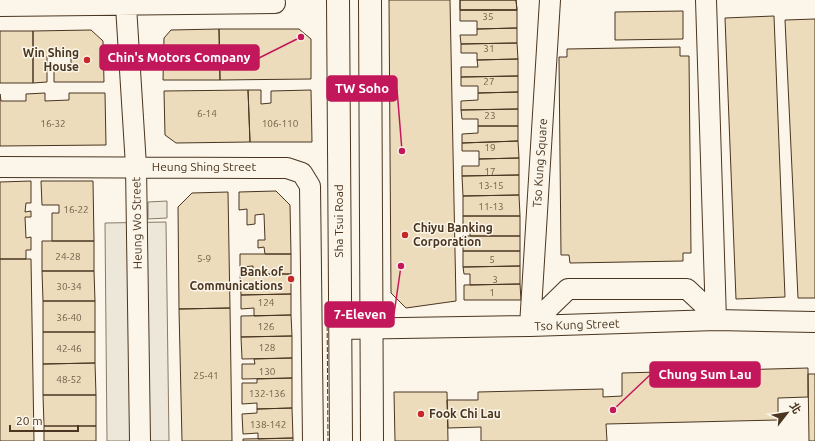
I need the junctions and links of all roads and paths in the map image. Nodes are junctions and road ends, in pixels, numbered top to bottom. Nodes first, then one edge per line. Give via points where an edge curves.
1 (370, 0) edge
2 (550, 0) edge
3 (706, 0) edge
4 (337, 2) edge
5 (24, 3) edge
6 (274, 3) dead end
7 (0, 6) edge
8 (126, 6) junction
9 (136, 166) junction
10 (0, 167) edge
11 (716, 320) junction
12 (815, 322) edge
13 (530, 326) junction
14 (371, 328) junction
15 (340, 329) junction
16 (140, 441) edge
17 (313, 441) edge
18 (341, 441) edge
19 (372, 441) edge

1 - 14 main road
2 - 13 street, Tso Kung Square
3 - 11 street
4 - 15 main road, Sha Tsui Road
5 - 7 street
5 - 8 street
6 - 8 street
8 - 9 street, Heung Wo Street
9 - 10 street, Heung Shing Street
9 - 16 street, Heung Wo Street
9 - 17 street, Heung Shing Street via 287,168 302,173 310,186
11 - 12 street, Tso Kung Street
11 - 13 street, Tso Kung Street
11 - 13 street via 687,289 568,289
13 - 14 street, Tso Kung Street
14 - 15 street, Tso Kung Street
14 - 19 main road
15 - 18 main road, Sha Tsui Road

